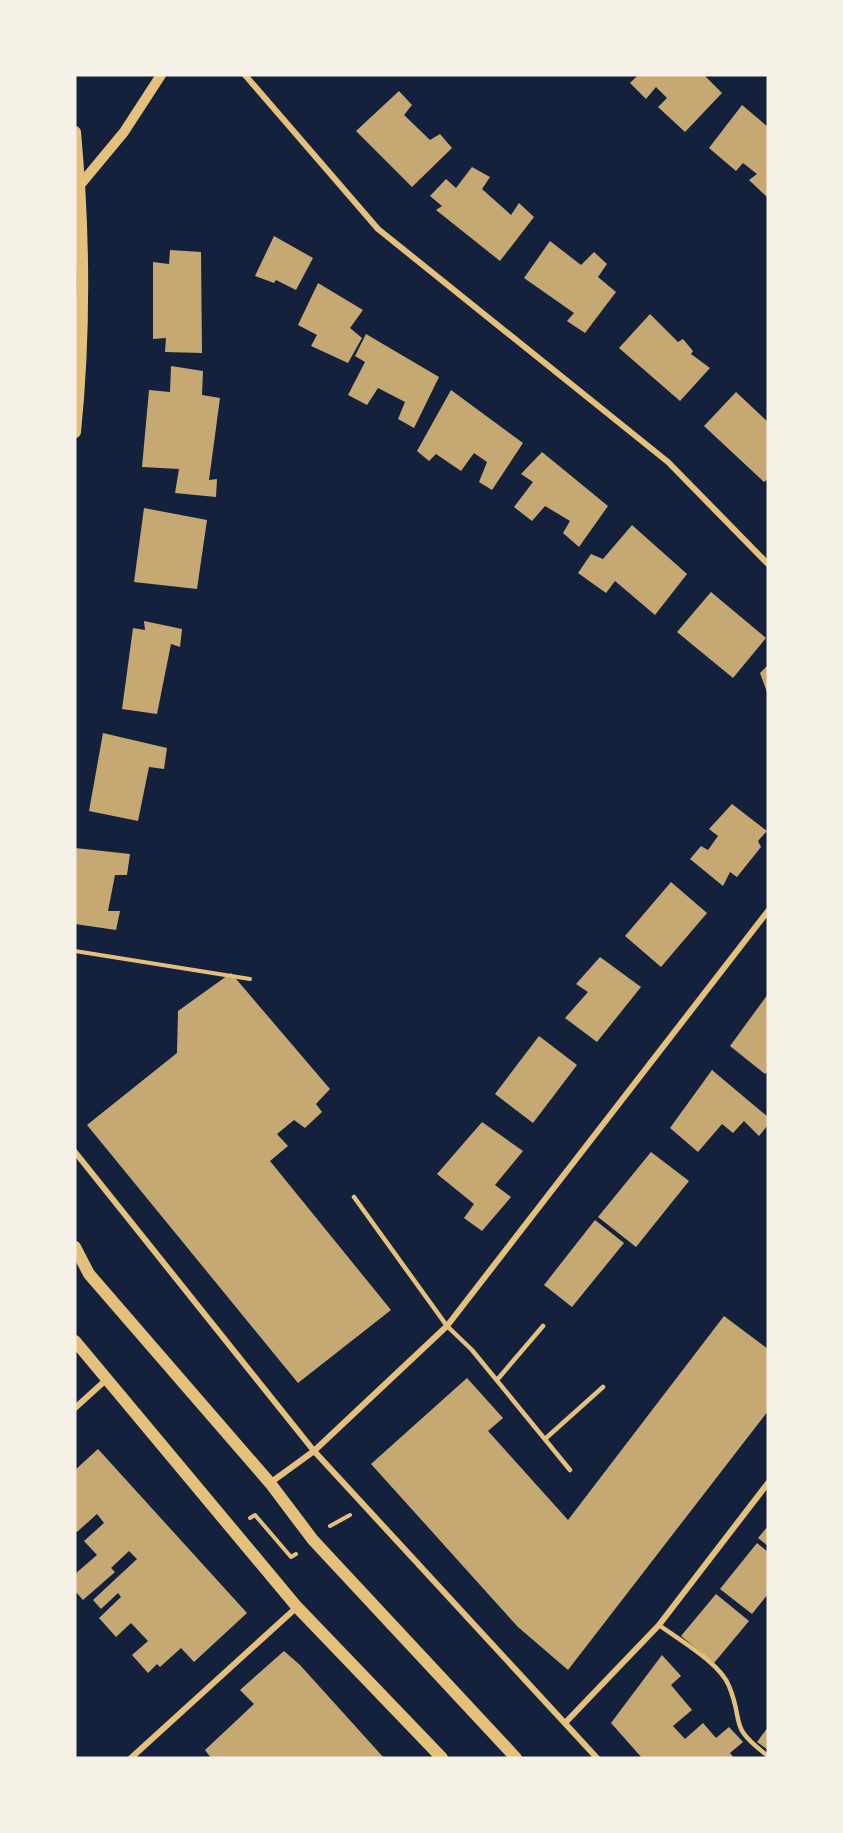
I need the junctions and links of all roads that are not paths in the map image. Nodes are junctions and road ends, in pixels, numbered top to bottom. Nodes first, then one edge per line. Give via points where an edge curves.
1 (161, 75) edge
2 (245, 75) edge
3 (75, 132) edge
4 (80, 186) junction
5 (78, 320) edge
6 (75, 432) edge
7 (768, 564) edge
8 (768, 912) edge
9 (75, 1152) edge
10 (354, 1197) dead end
11 (75, 1247) edge
12 (447, 1326) junction
13 (543, 1326) dead end
14 (75, 1341) edge
15 (107, 1379) junction
16 (497, 1380) junction
17 (603, 1387) dead end
18 (75, 1408) edge
19 (545, 1439) junction
20 (314, 1451) junction
21 (570, 1470) dead end
22 (270, 1483) junction
23 (768, 1484) edge
24 (297, 1607) junction
25 (659, 1625) junction
26 (566, 1722) junction
27 (768, 1756) edge
28 (131, 1758) edge
29 (442, 1758) edge
30 (516, 1758) edge
31 (597, 1758) edge

1 - 4 street via 124,132
2 - 7 street via 378,229 668,462
3 - 4 main road
4 - 5 main road
5 - 6 main road
8 - 12 street
9 - 20 street
10 - 12 lane
11 - 22 main road via 89,1274
12 - 16 lane
12 - 20 street
13 - 16 lane
14 - 15 main road
15 - 18 street
15 - 24 main road
16 - 19 lane
17 - 19 lane
19 - 21 lane
20 - 22 street
20 - 26 street
22 - 30 main road via 314,1540
23 - 25 street
24 - 28 street
24 - 29 main road
25 - 26 street
25 - 27 lane via 718,1669 729,1685 738,1729
26 - 31 street

